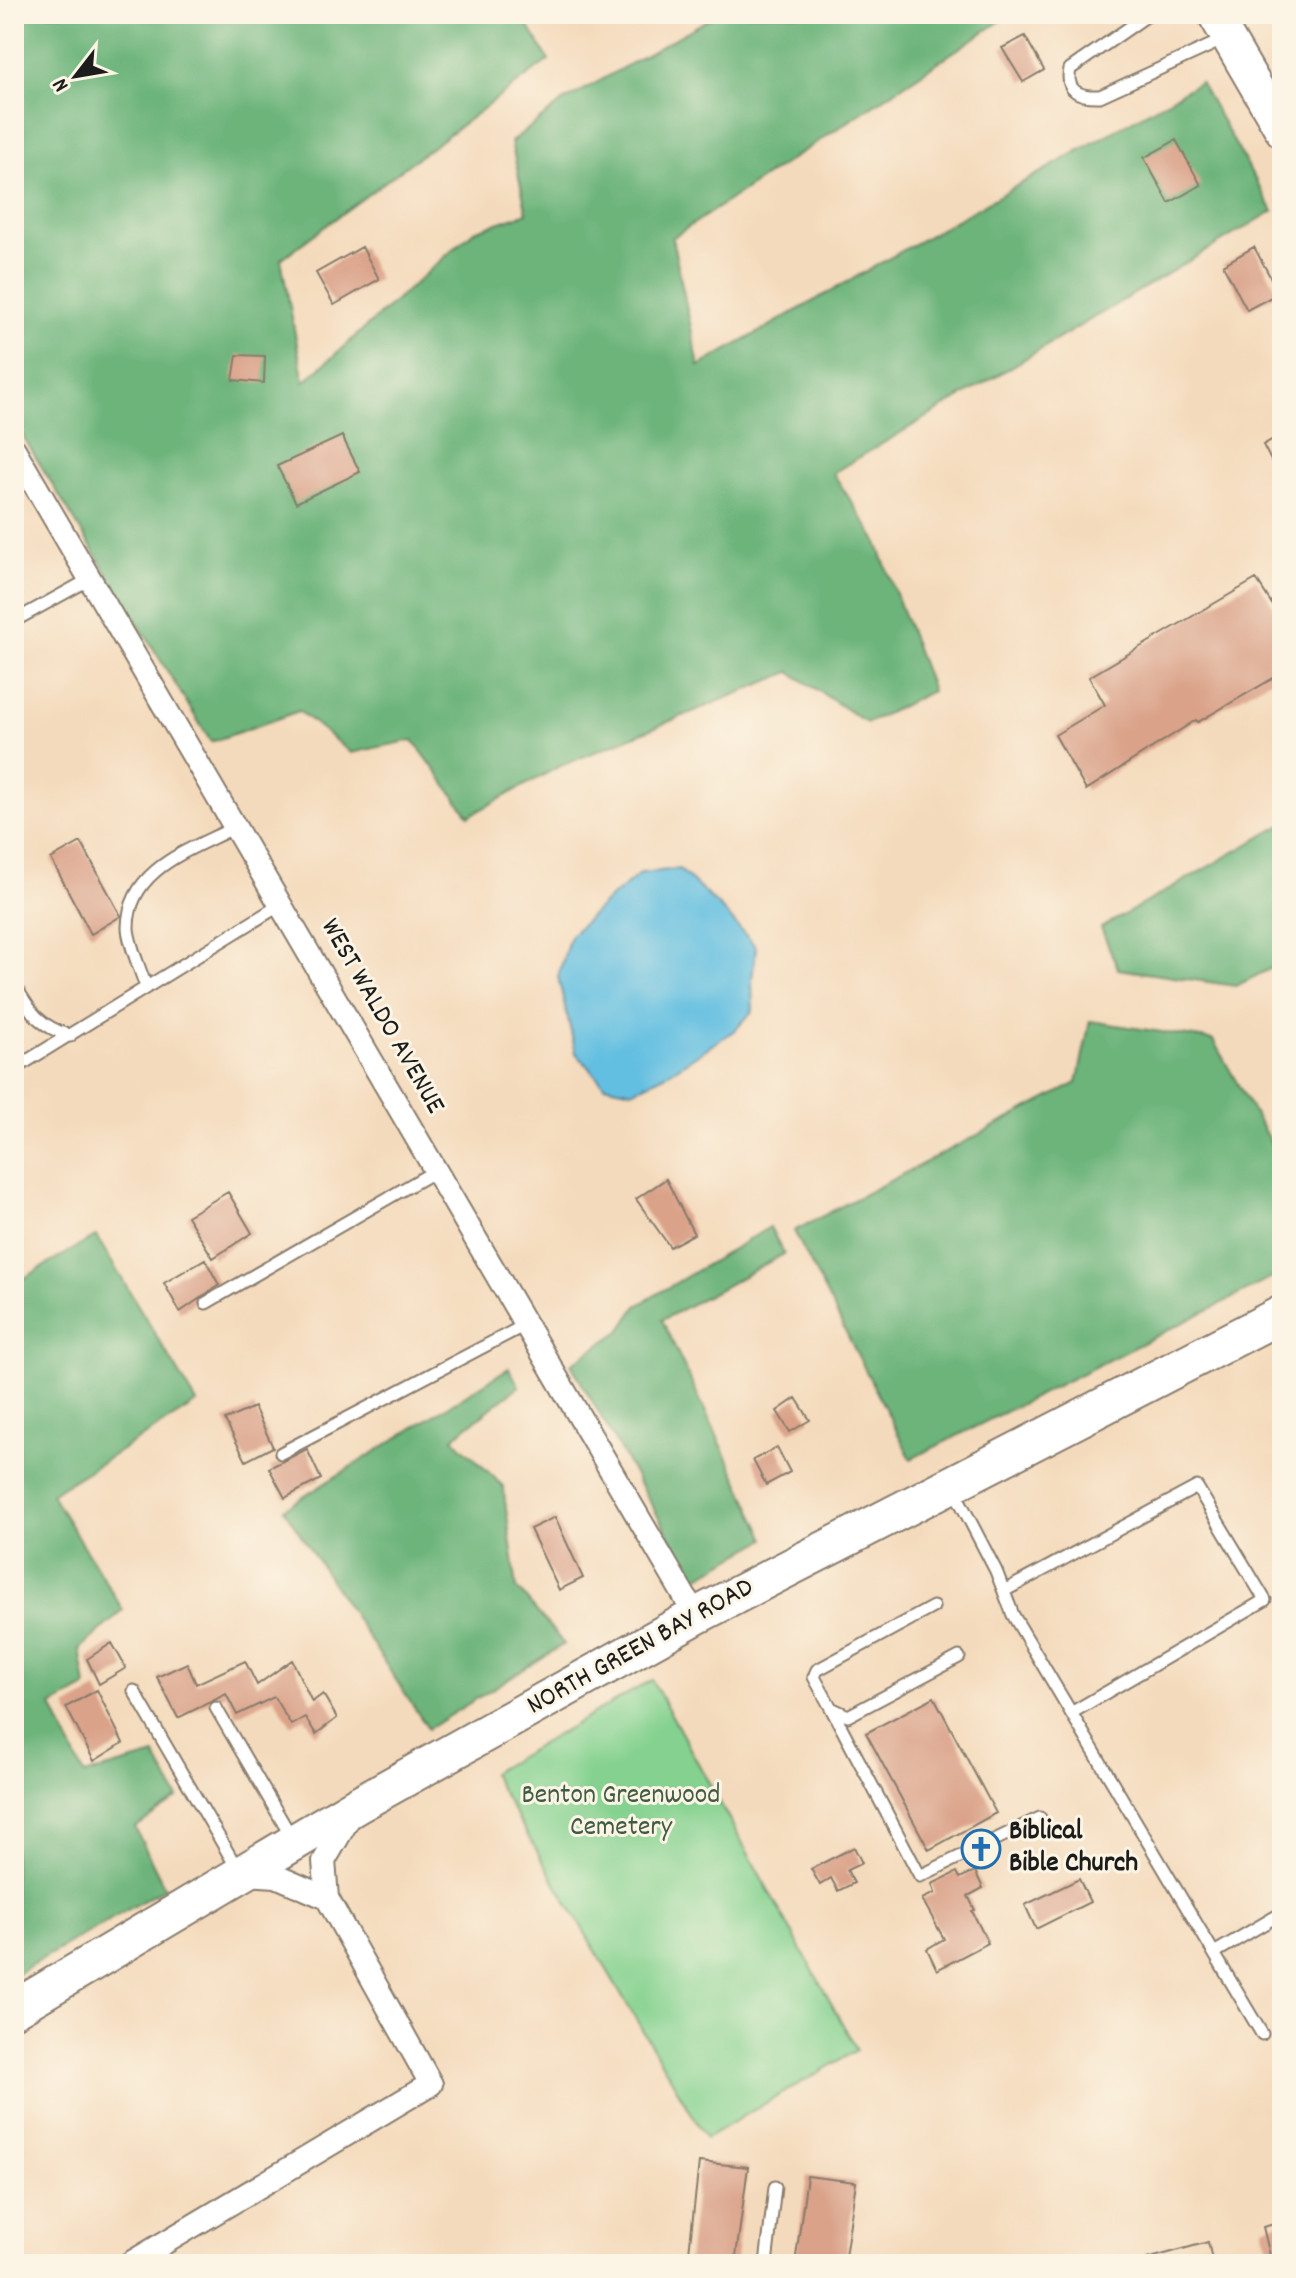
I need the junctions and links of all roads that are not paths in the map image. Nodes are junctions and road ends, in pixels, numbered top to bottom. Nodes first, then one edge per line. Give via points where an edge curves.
1 (1149, 14) edge
2 (1218, 20) edge
3 (1282, 131) edge
4 (14, 449) edge
5 (90, 579) junction
6 (14, 621) edge
7 (235, 827) junction
8 (280, 905) junction
9 (14, 984) edge
10 (146, 987) junction
11 (70, 1036) junction
12 (14, 1069) edge
13 (435, 1171) junction
14 (206, 1303) dead end
15 (1282, 1314) edge
16 (525, 1325) junction
17 (281, 1453) dead end
18 (951, 1484) junction
19 (1004, 1591) junction
20 (933, 1607) dead end
21 (696, 1616) junction
22 (959, 1657) dead end
23 (134, 1691) dead end
24 (216, 1708) dead end
25 (831, 1708) junction
26 (1071, 1713) junction
27 (357, 1805) junction
28 (1040, 1818) dead end
29 (295, 1842) junction
30 (240, 1873) junction
31 (327, 1898) junction
32 (1282, 1913) edge
33 (1214, 1953) junction
34 (14, 2009) edge
35 (1262, 2034) dead end
36 (775, 2187) dead end
37 (129, 2264) edge
38 (766, 2264) edge

1 - 2 lane via 1070,69 1068,81 1074,91 1082,97 1100,96
2 - 3 main road
4 - 5 street, WEST WALDO AVENUE
5 - 6 lane
5 - 7 street, WEST WALDO AVENUE
7 - 8 street, WEST WALDO AVENUE
7 - 10 lane via 167,862 147,876 135,896 128,929
8 - 10 lane
8 - 13 street, WEST WALDO AVENUE
9 - 11 lane via 34,1017 48,1029
10 - 11 lane
11 - 12 lane
13 - 14 lane
13 - 16 street, WEST WALDO AVENUE
15 - 18 main road, NORTH GREEN BAY ROAD
16 - 17 lane
16 - 21 street, WEST WALDO AVENUE
18 - 19 lane
18 - 21 main road, NORTH GREEN BAY ROAD
19 - 26 lane
19 - 26 lane via 1197,1487 1265,1600
20 - 25 lane via 817,1670 814,1677
21 - 27 main road, NORTH GREEN BAY ROAD
22 - 25 lane via 848,1716
23 - 30 lane
24 - 29 lane
25 - 28 lane via 920,1876
26 - 33 lane
27 - 29 main road, NORTH GREEN BAY ROAD
27 - 31 street via 324,1861
29 - 30 main road, NORTH GREEN BAY ROAD
30 - 31 street via 276,1876
30 - 34 main road, NORTH GREEN BAY ROAD
31 - 37 street via 431,2084
32 - 33 lane
33 - 35 lane
36 - 38 lane

